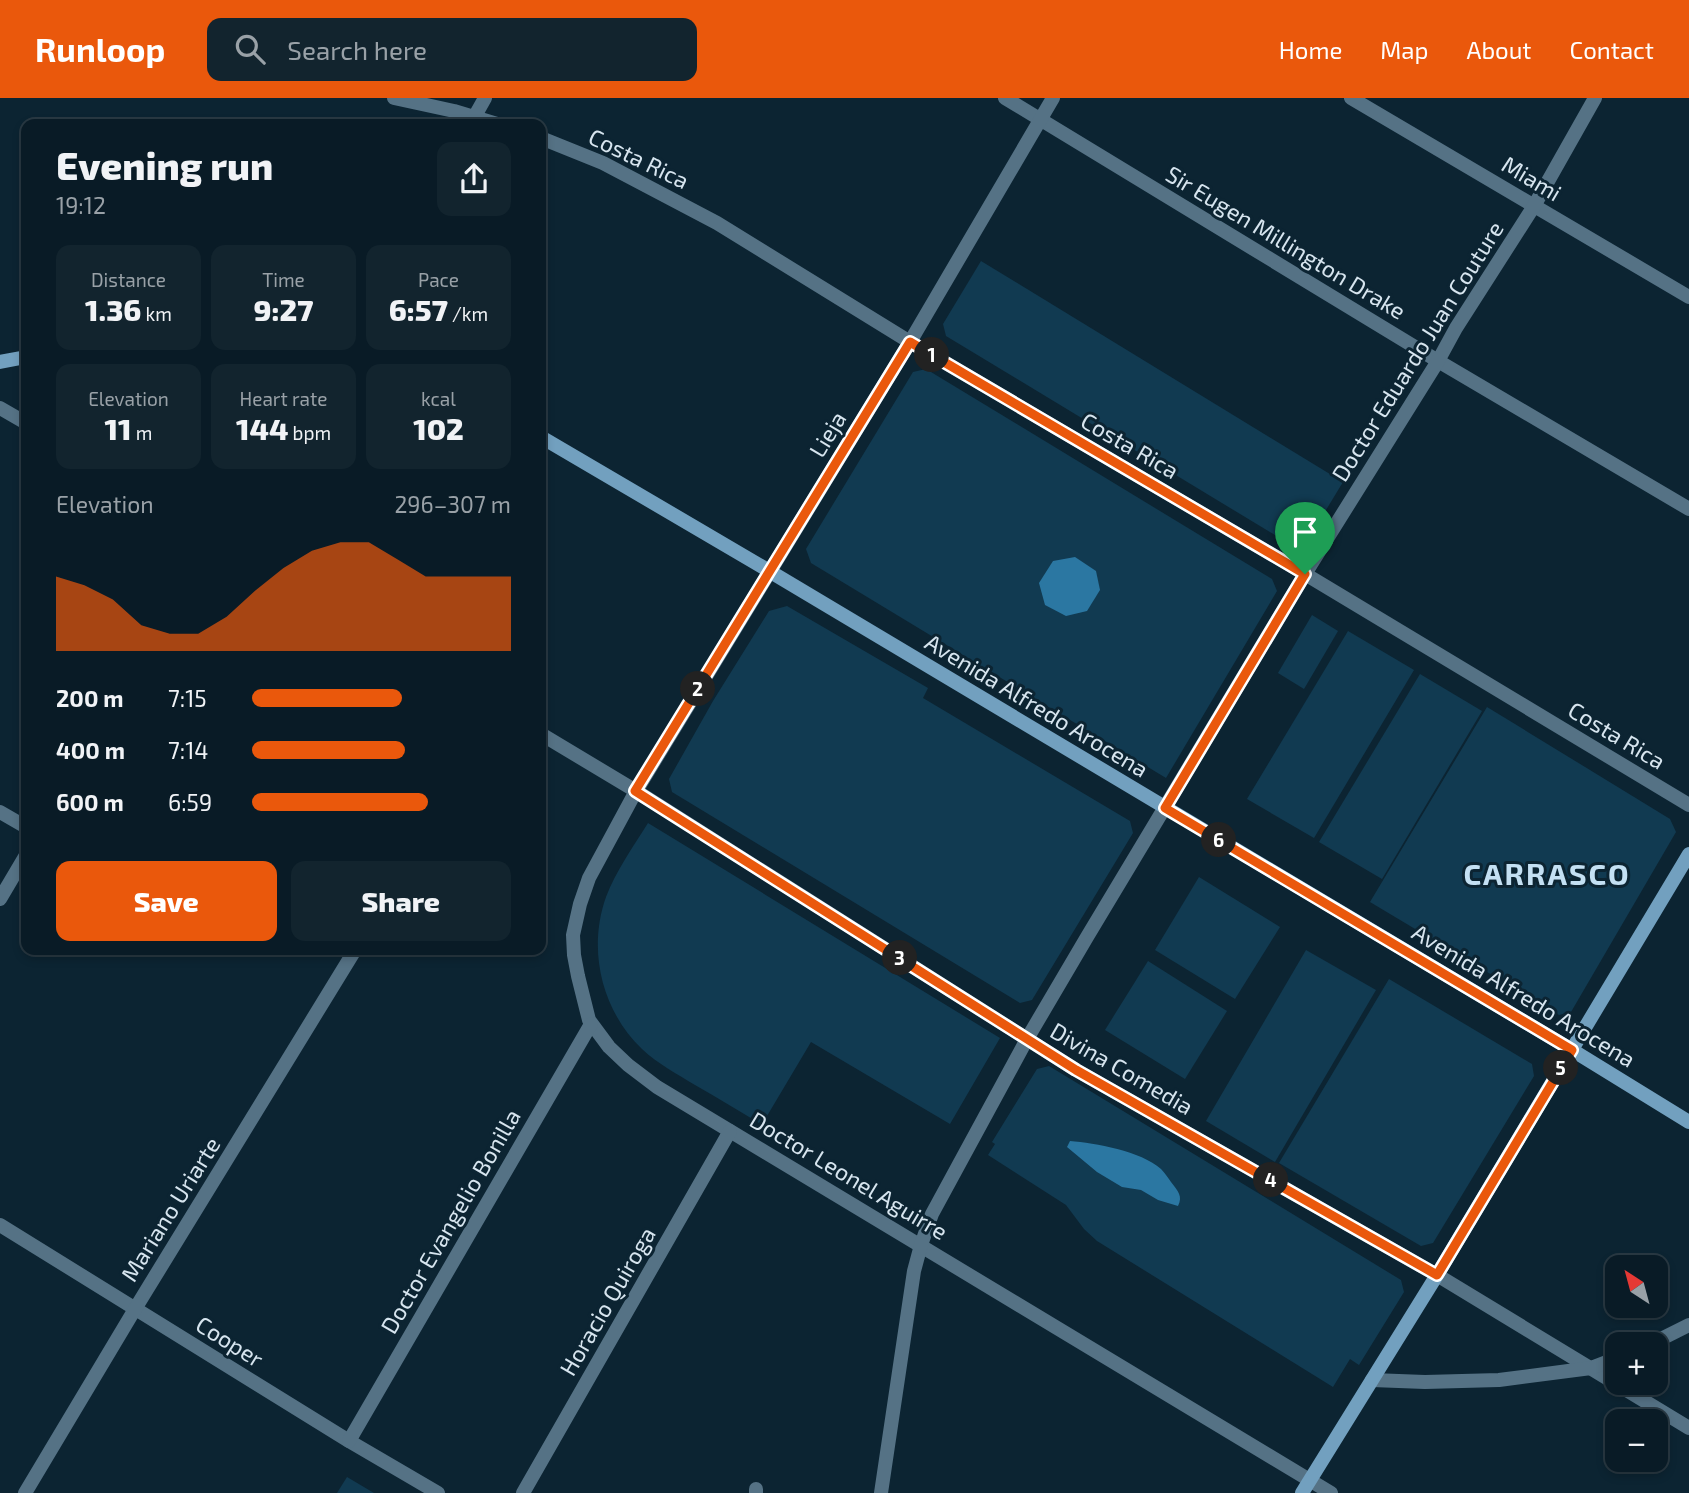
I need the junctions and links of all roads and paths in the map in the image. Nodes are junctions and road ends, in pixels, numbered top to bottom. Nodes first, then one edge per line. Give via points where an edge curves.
1 (394, 98) edge
2 (485, 98) edge
3 (1005, 98) edge
4 (1053, 98) edge
5 (1351, 98) edge
6 (1595, 98) edge
7 (468, 119) edge
8 (473, 119) edge
9 (1040, 119) junction
10 (546, 140) edge
11 (1534, 206) junction
12 (1689, 297) edge
13 (910, 342) junction
14 (21, 358) edge
15 (1438, 361) junction
16 (0, 362) edge
17 (0, 408) edge
18 (21, 420) edge
19 (546, 440) edge
20 (1689, 509) edge
21 (770, 571) junction
22 (1305, 574) junction
23 (546, 737) edge
24 (635, 791) junction
25 (1689, 805) edge
26 (1165, 808) junction
27 (0, 812) edge
28 (21, 824) edge
29 (1689, 854) edge
30 (21, 863) edge
31 (0, 899) edge
32 (352, 955) edge
33 (591, 1024) junction
34 (1027, 1039) junction
35 (1572, 1050) junction
36 (1689, 1122) edge
37 (730, 1131) junction
38 (0, 1225) edge
39 (921, 1245) junction
40 (1437, 1275) junction
41 (135, 1309) junction
42 (1689, 1325) edge
43 (1668, 1336) edge
44 (1605, 1363) edge
45 (1591, 1368) junction
46 (1372, 1380) junction
47 (1689, 1428) edge
48 (349, 1441) junction
49 (1306, 1486) edge
50 (25, 1493) edge
51 (438, 1493) edge
52 (523, 1493) edge
53 (881, 1493) edge
54 (1331, 1493) edge

1 - 7 street via 454,111
2 - 8 street
3 - 9 street, Sir Eugen Millington Drake
4 - 9 street, Lieja
5 - 11 street, Miami
6 - 11 street, Doctor Eduardo Juan Couture
9 - 13 street, Lieja
9 - 15 street, Sir Eugen Millington Drake
10 - 13 street, Costa Rica via 603,163 717,223
11 - 12 street, Miami
11 - 15 street, Doctor Eduardo Juan Couture
13 - 21 street, Lieja
13 - 22 street, Costa Rica
14 - 16 street
15 - 20 street, Sir Eugen Millington Drake
15 - 22 street, Doctor Eduardo Juan Couture
17 - 18 street
19 - 21 street, Avenida Alfredo Arocena
21 - 24 street, Lieja
21 - 26 street, Avenida Alfredo Arocena
22 - 25 street, Costa Rica
22 - 26 street, Doctor Eduardo Juan Couture
23 - 24 street, Divina Comedia
24 - 33 street, Doctor Leonel Aguirre via 589,878 573,934
24 - 34 street, Divina Comedia
26 - 34 street, Doctor Eduardo Juan Couture
26 - 35 street, Avenida Alfredo Arocena
27 - 28 street
29 - 35 street
30 - 31 street
32 - 41 street, Mariano Uriarte
33 - 37 street, Doctor Leonel Aguirre via 628,1065
33 - 48 street, Doctor Evangelio Bonilla
34 - 39 street, Doctor Eduardo Juan Couture via 932,1214
34 - 40 street, Divina Comedia
35 - 36 street, Avenida Alfredo Arocena
35 - 40 street
37 - 39 street, Doctor Leonel Aguirre
37 - 52 street, Horacio Quiroga
38 - 41 street, Cooper
39 - 49 street, Doctor Leonel Aguirre
39 - 53 street, Doctor Eduardo Juan Couture
40 - 45 street, Divina Comedia
40 - 46 street
41 - 48 street, Cooper
41 - 50 street, Mariano Uriarte
42 - 43 street
44 - 45 street
45 - 46 street via 1499,1380
45 - 47 street, Divina Comedia
46 - 49 street
48 - 51 street, Cooper
49 - 54 street, Doctor Leonel Aguirre

